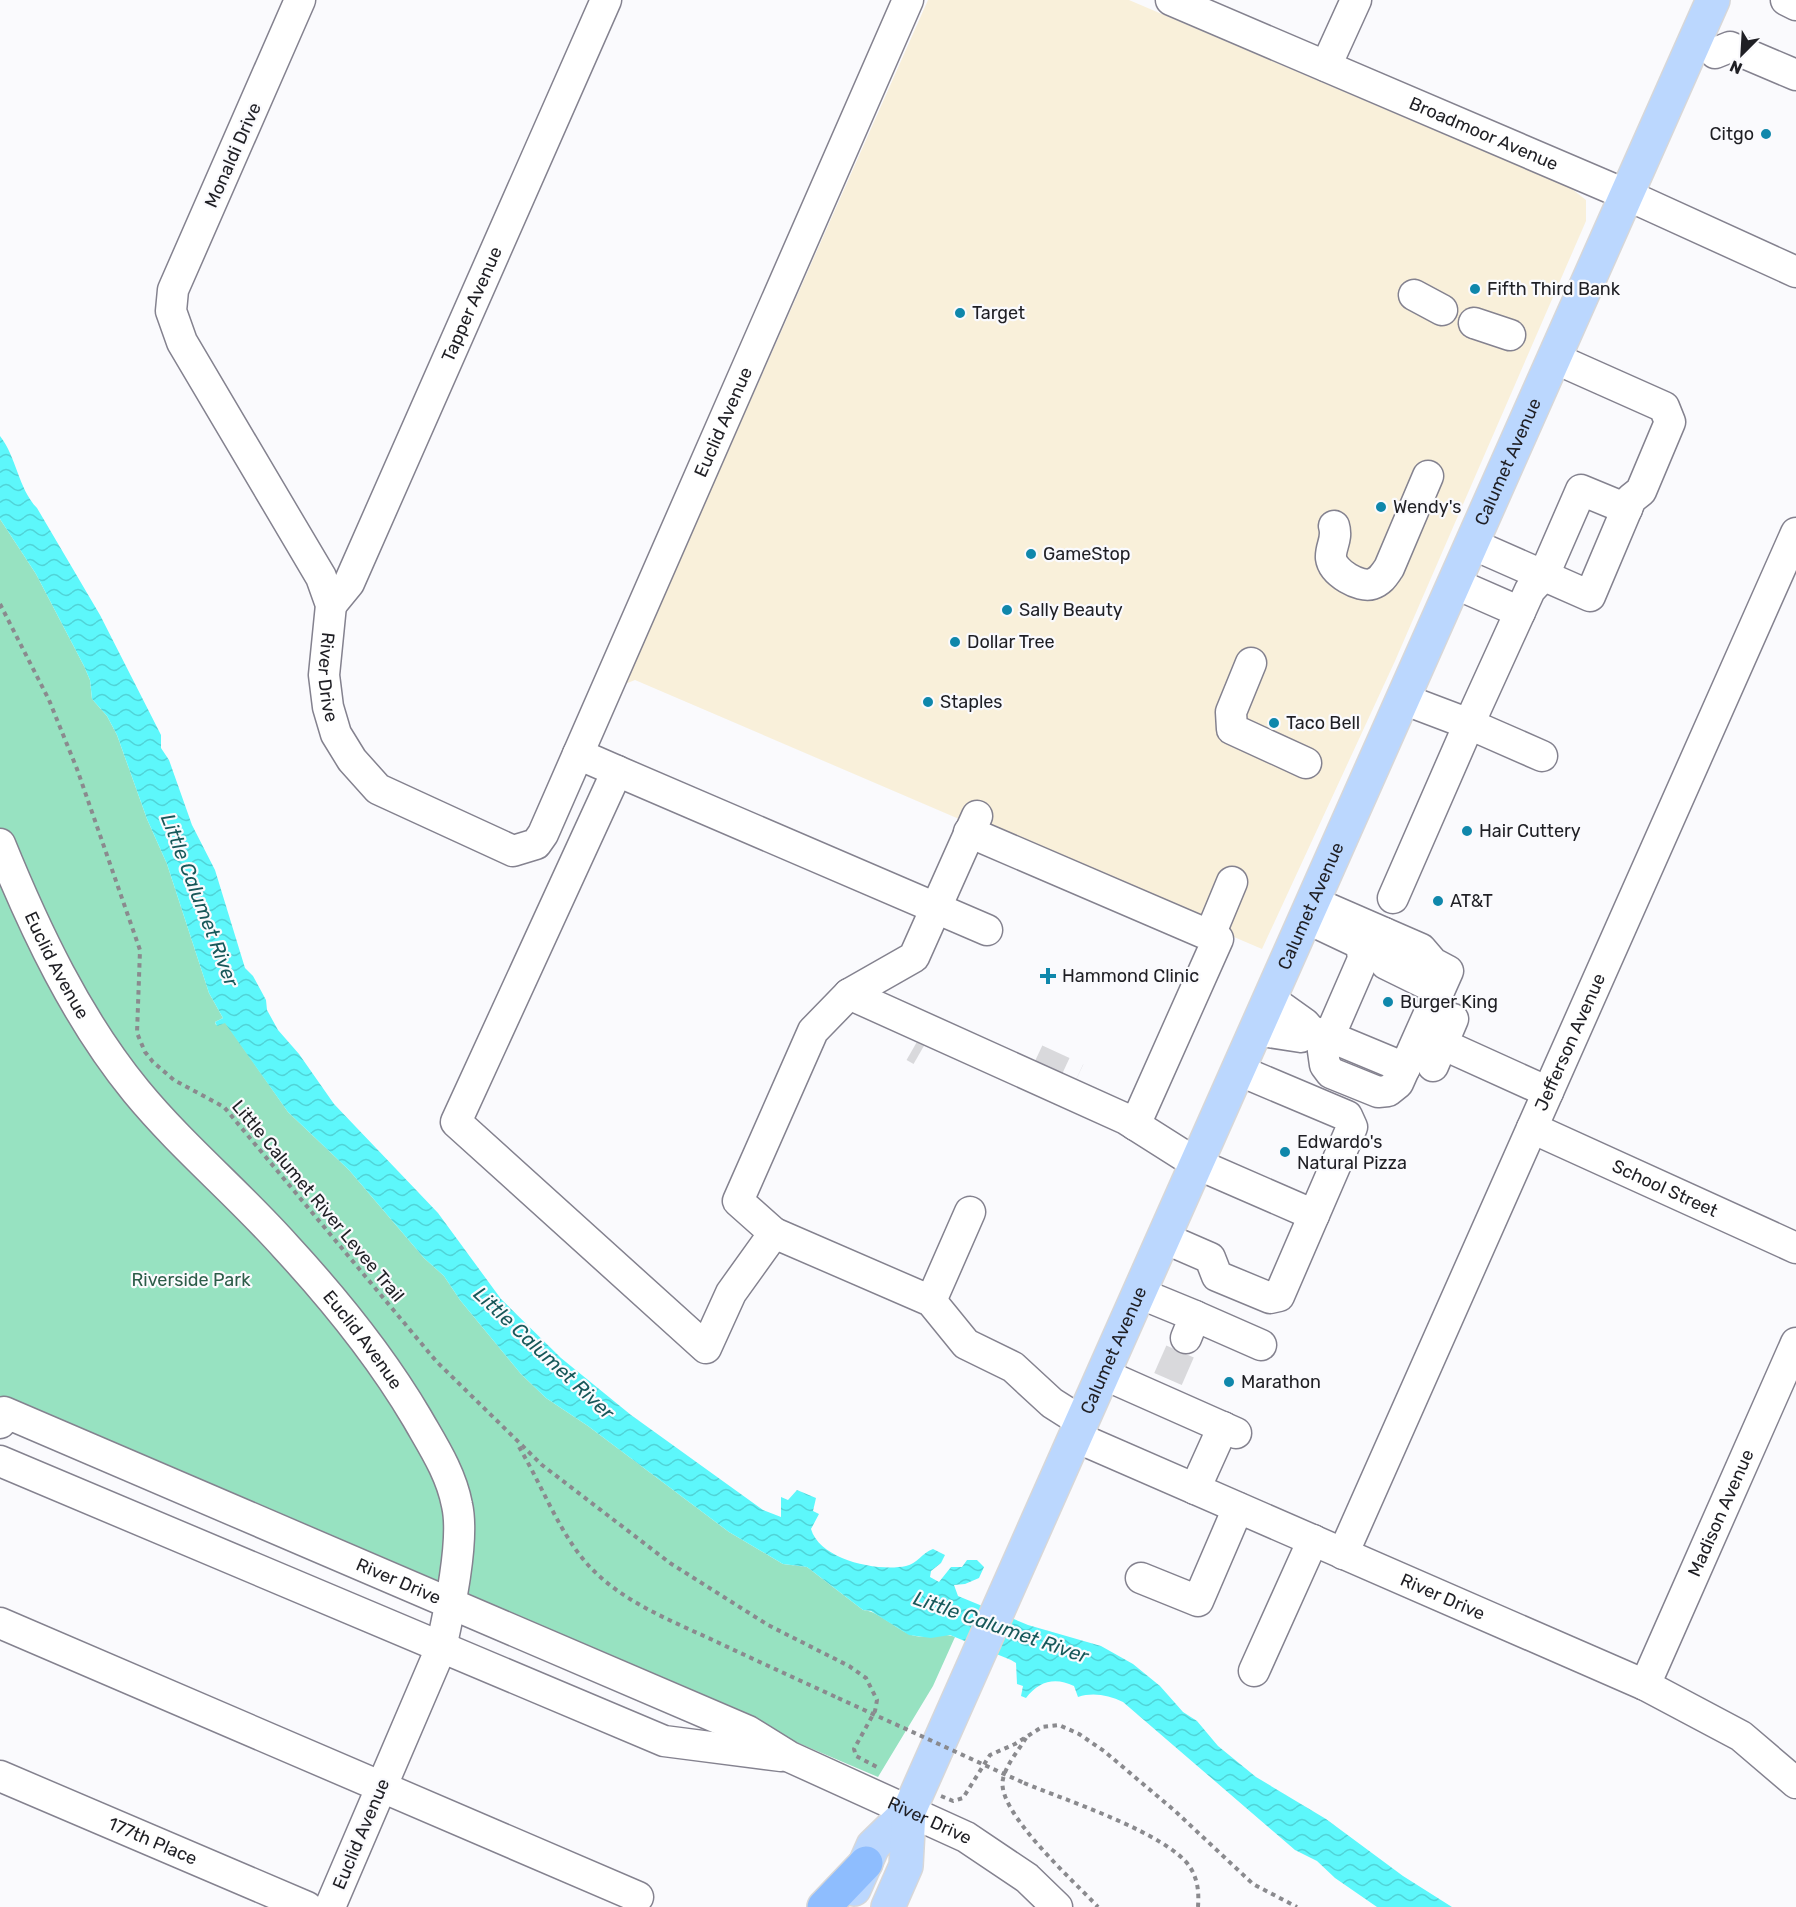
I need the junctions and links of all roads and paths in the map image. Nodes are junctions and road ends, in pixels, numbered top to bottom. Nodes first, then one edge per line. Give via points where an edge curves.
1 (300, 0) edge
2 (606, 0) edge
3 (908, 0) edge
4 (1172, 0) edge
5 (1356, 0) edge
6 (1713, 0) edge
7 (1786, 0) edge
8 (1796, 5) edge
9 (1715, 53) dead end
10 (1326, 66) junction
11 (1796, 75) edge
12 (1627, 195) junction
13 (1796, 272) edge
14 (1414, 295) dead end
15 (1442, 310) dead end
16 (171, 311) joint
17 (1474, 322) dead end
18 (1510, 336) dead end
19 (1554, 358) junction
20 (1428, 476) dead end
21 (1629, 504) junction
22 (1334, 526) dead end
23 (1796, 533) edge
24 (1472, 544) junction
25 (1544, 575) junction
26 (1454, 583) junction
27 (0, 604) edge
28 (331, 605) junction
29 (1520, 612) junction
30 (1251, 663) dead end
31 (1403, 699) junction
32 (1469, 724) junction
33 (578, 754) junction
34 (1542, 756) dead end
35 (1306, 763) dead end
36 (617, 771) junction
37 (0, 844) edge
38 (536, 844) joint
39 (1232, 882) dead end
40 (1393, 898) dead end
41 (936, 908) junction
42 (1310, 910) junction
43 (987, 930) dead end
44 (1210, 935) junction
45 (849, 994) junction
46 (1270, 999) junction
47 (903, 1018) junction
48 (1256, 1030) junction
49 (1320, 1034) junction
50 (948, 1039) junction
51 (1433, 1049) junction
52 (1036, 1059) tunnel mouth
53 (994, 1060) junction
54 (1238, 1070) junction
55 (1077, 1078) tunnel mouth
56 (1548, 1092) junction
57 (1100, 1107) junction
58 (1135, 1125) junction
59 (1532, 1128) junction
60 (1197, 1164) junction
61 (969, 1212) dead end
62 (1314, 1215) junction
63 (774, 1233) junction
64 (1164, 1238) junction
65 (1796, 1248) edge
66 (1139, 1293) junction
67 (931, 1301) junction
68 (1796, 1343) edge
69 (1261, 1345) dead end
70 (1103, 1374) junction
71 (2, 1418) edge
72 (1079, 1429) junction
73 (515, 1441) junction
74 (0, 1461) edge
75 (1195, 1489) junction
76 (1238, 1508) junction
77 (1313, 1540) junction
78 (1343, 1554) junction
79 (1141, 1578) dead end
80 (451, 1602) junction
81 (0, 1623) edge
82 (441, 1648) junction
83 (1254, 1671) dead end
84 (1645, 1685) junction
85 (1026, 1738) junction
86 (790, 1757) junction
87 (878, 1768) dead end
88 (0, 1776) edge
89 (1796, 1783) edge
90 (382, 1786) junction
91 (953, 1802) dead end
92 (909, 1811) junction
93 (866, 1863) junction
94 (638, 1897) dead end
95 (307, 1907) edge
96 (330, 1907) edge
97 (824, 1907) edge
98 (846, 1907) edge
99 (888, 1907) edge
100 (1057, 1907) edge
101 (1098, 1907) edge
102 (1198, 1907) edge
103 (1297, 1907) edge

1 - 16 street, Monaldi Drive via 173,290
2 - 28 street, Tapper Avenue via 349,583
3 - 33 street, Euclid Avenue
4 - 10 street, Broadmoor Avenue
5 - 10 street
6 - 12 main road, Calumet Avenue
7 - 8 street
9 - 11 street via 1730,47
10 - 12 street, Broadmoor Avenue
12 - 13 street, Broadmoor Avenue
12 - 19 main road, Calumet Avenue
14 - 15 street
16 - 28 street, River Drive via 182,342 310,557
17 - 18 street
19 - 21 street via 1594,376 1610,398 1646,414 1654,423 1654,434 1630,486
19 - 24 main road, Calumet Avenue
20 - 22 street via 1381,580 1369,585 1357,582 1335,568 1331,557 1337,535
21 - 25 street via 1581,490
21 - 25 street via 1590,596
23 - 56 street, Jefferson Avenue
24 - 25 street
24 - 26 main road, Calumet Avenue
25 - 29 street via 1530,590
26 - 29 street
26 - 31 main road, Calumet Avenue
27 - 73 path, Little Calumet River Levee Trail via 53,710 140,950 137,1033 145,1052 174,1080 224,1107 436,1361
28 - 38 street, River Drive via 324,675 328,707 336,734 352,760 378,789 492,843 513,851
29 - 32 street
30 - 35 street via 1231,712 1232,729
31 - 32 street
31 - 42 main road, Calumet Avenue
32 - 34 street
32 - 40 street
33 - 36 street
33 - 38 street, Euclid Avenue
36 - 41 street
36 - 63 street via 456,1122 706,1348 731,1293
37 - 80 street, Euclid Avenue via 98,1043 172,1132 286,1246 357,1331 406,1400 444,1465 458,1506
39 - 44 street
41 - 43 street
41 - 44 street via 973,824
41 - 45 street via 914,957
42 - 46 main road, Calumet Avenue
42 - 49 street via 1364,950 1363,959
42 - 51 street via 1421,949 1433,963 1448,971 1439,990
44 - 58 street via 1218,939
45 - 47 street
45 - 63 street via 813,1030 738,1201
46 - 48 main road, Calumet Avenue
46 - 49 street
47 - 50 street
47 - 50 street via 918,1049
48 - 49 street via 1301,1037
48 - 54 main road, Calumet Avenue
49 - 51 street
50 - 53 street
51 - 56 street
52 - 53 street
53 - 57 street
54 - 60 main road, Calumet Avenue
54 - 62 street via 1347,1116 1352,1127
55 - 57 street
56 - 59 street, Jefferson Avenue
57 - 58 street
58 - 60 street
59 - 65 street, School Street
59 - 78 street, Jefferson Avenue
60 - 62 street
60 - 64 main road, Calumet Avenue
61 - 67 street
62 - 64 street via 1279,1296 1270,1298 1217,1276 1210,1258
63 - 67 street
64 - 66 main road, Calumet Avenue
66 - 69 street via 1188,1332
66 - 70 main road, Calumet Avenue
67 - 72 street, River Drive via 966,1344 1013,1366
68 - 84 street, Madison Avenue
70 - 72 main road, Calumet Avenue
70 - 75 street via 1165,1385 1229,1430
71 - 80 street, River Drive
72 - 75 street, River Drive
72 - 92 main road, Calumet Avenue
73 - 87 path, Little Calumet River Levee Trail via 670,1563 768,1625 866,1678 877,1700 854,1749 856,1756
73 - 102 path, Little Calumet River Levee Trail, bridge via 581,1556 602,1579 638,1605 1024,1783 1163,1842 1190,1867 1199,1887
74 - 82 street, River Drive
75 - 76 street, River Drive
76 - 77 street, River Drive
76 - 79 street via 1198,1601
77 - 78 street, River Drive
77 - 83 street
78 - 84 street, River Drive
80 - 82 street, Euclid Avenue
80 - 86 street, River Drive via 748,1731
81 - 90 street
82 - 86 street, River Drive via 664,1741
82 - 90 street, Euclid Avenue
84 - 89 street, River Drive via 1742,1736
85 - 91 path via 990,1755 963,1798
85 - 101 path via 1003,1778 1005,1801 1018,1822
85 - 103 path via 1051,1725 1079,1734 1175,1811 1253,1884
86 - 92 street, River Drive
88 - 95 street, 177th Place
90 - 94 street
90 - 96 street, Euclid Avenue
92 - 93 main road, Calumet Avenue via 873,1846
92 - 99 main road, Calumet Avenue via 906,1866
92 - 100 street, River Drive via 966,1837 1027,1878
93 - 97 highway
93 - 98 main road, Calumet Avenue

